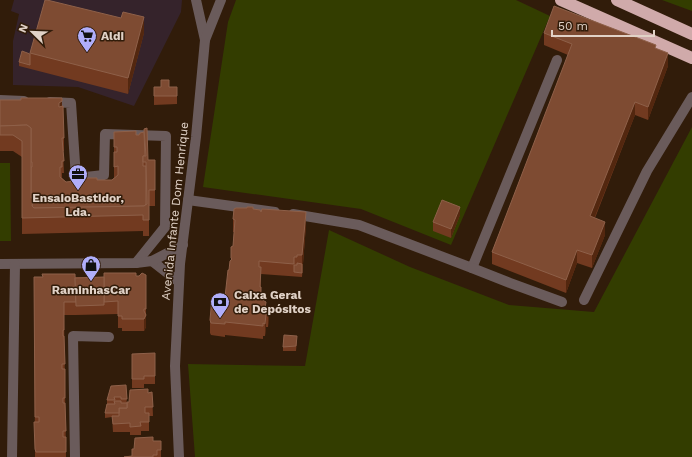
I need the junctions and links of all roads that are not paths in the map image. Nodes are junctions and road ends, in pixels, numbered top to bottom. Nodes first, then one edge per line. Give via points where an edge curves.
1 (196, 0) edge
2 (221, 0) edge
3 (561, 0) edge
4 (617, 0) edge
5 (692, 34) edge
6 (205, 40) junction
7 (692, 58) edge
8 (557, 60) dead end
9 (692, 97) edge
10 (0, 100) edge
11 (188, 200) junction
12 (183, 245) junction
13 (152, 261) junction
14 (136, 263) junction
15 (0, 264) edge
16 (15, 264) junction
17 (472, 268) junction
18 (180, 282) junction
19 (584, 300) dead end
20 (562, 302) dead end
21 (109, 337) dead end
22 (12, 457) edge
23 (75, 457) edge
24 (179, 457) edge

1 - 6 street, Avenida Infante Dom Henrique
2 - 6 street, Avenida Infante Dom Henrique
3 - 7 highway
4 - 5 highway
6 - 11 street, Avenida Infante Dom Henrique
8 - 17 street
9 - 19 street via 647,171
10 - 14 street via 71,103 76,178 104,175 105,134 166,136 165,227
11 - 12 street, Avenida Infante Dom Henrique
11 - 17 street via 359,225
12 - 13 street
12 - 18 street, Avenida Infante Dom Henrique
13 - 14 street
13 - 18 street
14 - 16 street
15 - 16 street
16 - 22 street
17 - 20 street
18 - 24 street, Avenida Infante Dom Henrique via 175,366
21 - 23 street via 73,336

